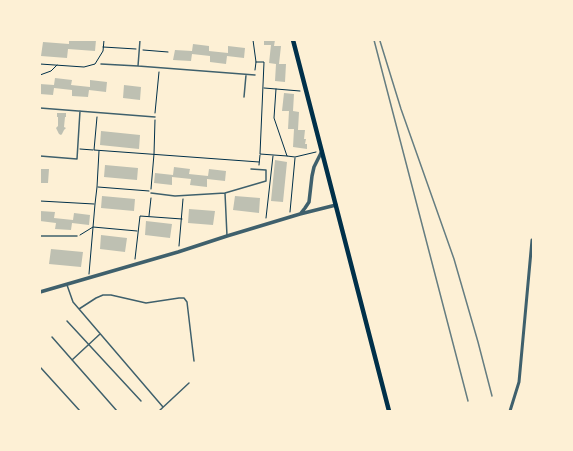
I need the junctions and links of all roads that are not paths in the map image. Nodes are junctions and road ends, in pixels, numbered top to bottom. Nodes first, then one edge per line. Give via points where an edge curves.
1 (140, 40) edge
2 (293, 40) edge
3 (102, 64) dead end
4 (138, 66) junction
5 (246, 74) junction
6 (255, 75) road end
7 (244, 97) dead end
8 (40, 108) edge
9 (80, 111) junction
10 (155, 117) road end
11 (322, 151) junction
12 (40, 156) edge
13 (251, 169) dead end
14 (225, 192) junction
15 (151, 194) road end
16 (336, 205) junction
17 (300, 214) junction
18 (40, 236) edge
19 (77, 236) road end
20 (227, 236) junction
21 (532, 240) dead end
22 (66, 284) junction
23 (40, 292) edge
24 (79, 309) junction
25 (67, 320) dead end
26 (100, 334) junction
27 (52, 337) dead end
28 (89, 344) junction
29 (72, 360) junction
30 (194, 361) dead end
31 (40, 369) edge
32 (190, 383) dead end
33 (141, 401) dead end
34 (163, 408) junction
35 (80, 411) edge
36 (117, 411) edge
37 (159, 411) edge
38 (389, 411) edge
39 (510, 411) edge

1 - 4 lane
2 - 11 highway
3 - 4 lane
4 - 5 lane
5 - 6 lane
5 - 7 lane
8 - 9 lane
9 - 10 lane
9 - 12 lane via 77,159
11 - 16 highway
11 - 17 street via 314,167 309,202
13 - 14 lane via 266,170 266,181
14 - 15 lane via 175,196
14 - 20 lane
16 - 17 street
16 - 38 highway
17 - 20 street
18 - 19 lane
20 - 22 street
21 - 39 street via 519,382
22 - 23 street
22 - 24 lane via 73,302
24 - 26 lane
24 - 30 lane via 103,295 146,303 184,298 187,302
25 - 28 lane
26 - 28 lane
26 - 34 lane
27 - 29 lane
28 - 29 lane
28 - 33 lane
29 - 36 lane
31 - 35 lane
32 - 34 lane
34 - 37 lane

